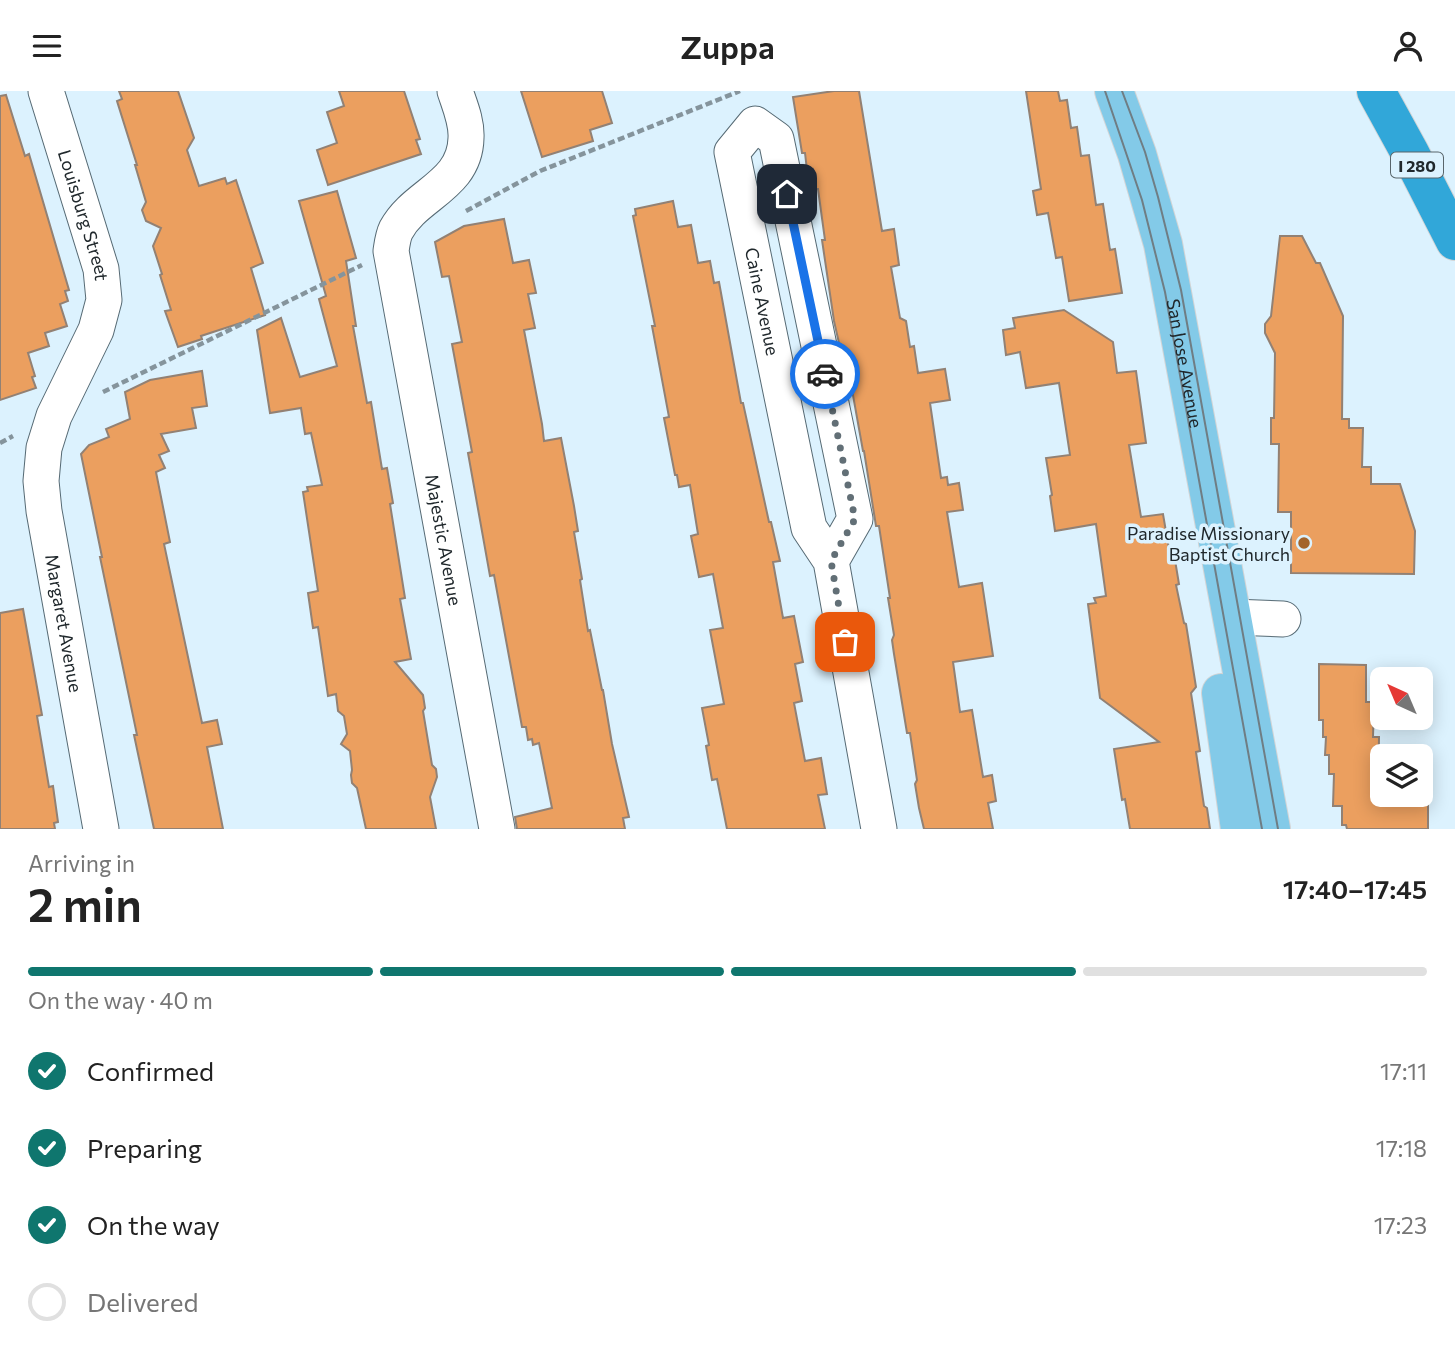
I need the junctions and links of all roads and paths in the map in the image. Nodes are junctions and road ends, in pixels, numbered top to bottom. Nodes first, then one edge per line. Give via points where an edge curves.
1 (46, 91) edge
2 (456, 91) edge
3 (1114, 91) edge
4 (1376, 91) edge
5 (1455, 241) edge
6 (54, 416) joint
7 (831, 561) junction
8 (1283, 618) dead end
9 (1234, 629) junction
10 (102, 829) edge
11 (496, 829) edge
12 (879, 829) edge
13 (1240, 829) edge
14 (1270, 829) edge

1 - 6 street, Louisburg Street via 101,269 104,300 96,330
2 - 11 street, Majestic Avenue via 467,137 464,156 455,173 405,217 395,232 391,251
3 - 9 main road, San Jose Avenue via 1163,244
4 - 5 highway, I 280
6 - 10 street, Margaret Avenue via 44,448 44,510
7 - 7 street, Caine Avenue via 855,519 776,139 755,124 732,152 809,528
7 - 12 street, Caine Avenue
8 - 9 street
9 - 13 main road, San Jose Avenue via 1221,695
9 - 14 main road, San Jose Avenue

